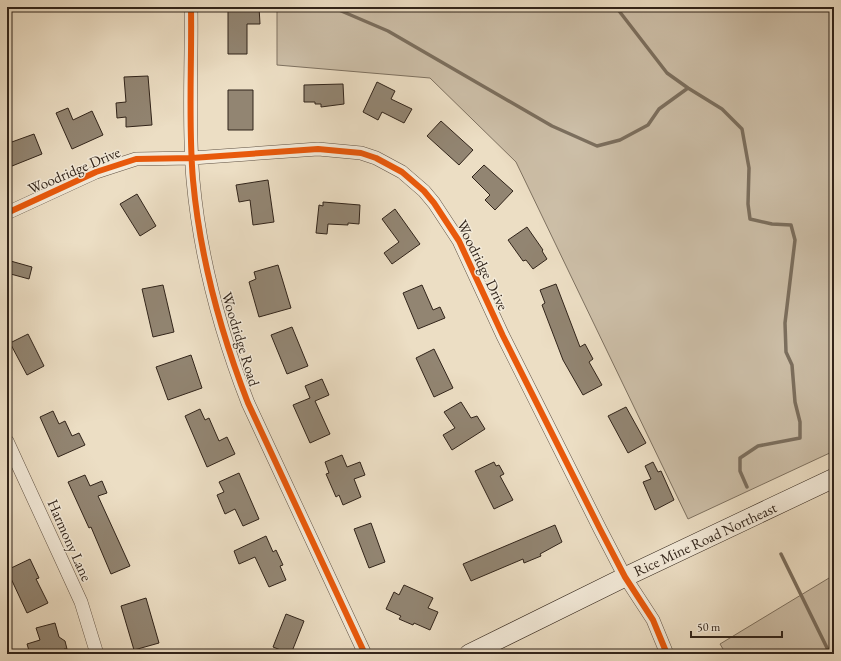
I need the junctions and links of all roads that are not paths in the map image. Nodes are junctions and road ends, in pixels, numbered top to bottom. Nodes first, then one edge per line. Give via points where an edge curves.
1 (191, 7) edge
2 (192, 158) junction
3 (7, 213) edge
4 (7, 441) edge
5 (834, 478) edge
6 (625, 577) junction
7 (97, 654) edge
8 (365, 654) edge
9 (468, 654) edge
10 (667, 654) edge

1 - 2 street, Woodridge Road
2 - 3 street, Woodridge Drive via 136,159 123,162
2 - 6 street, Woodridge Drive via 318,149 347,150 389,164 424,191 443,214 459,241 503,336
2 - 8 street, Woodridge Road via 194,193 201,236 219,321 232,362 251,410
4 - 7 street, Harmony Lane via 81,602
5 - 6 main road, Rice Mine Road Northeast
6 - 9 main road, Rice Mine Road Northeast
6 - 10 street, Woodridge Drive via 653,620

